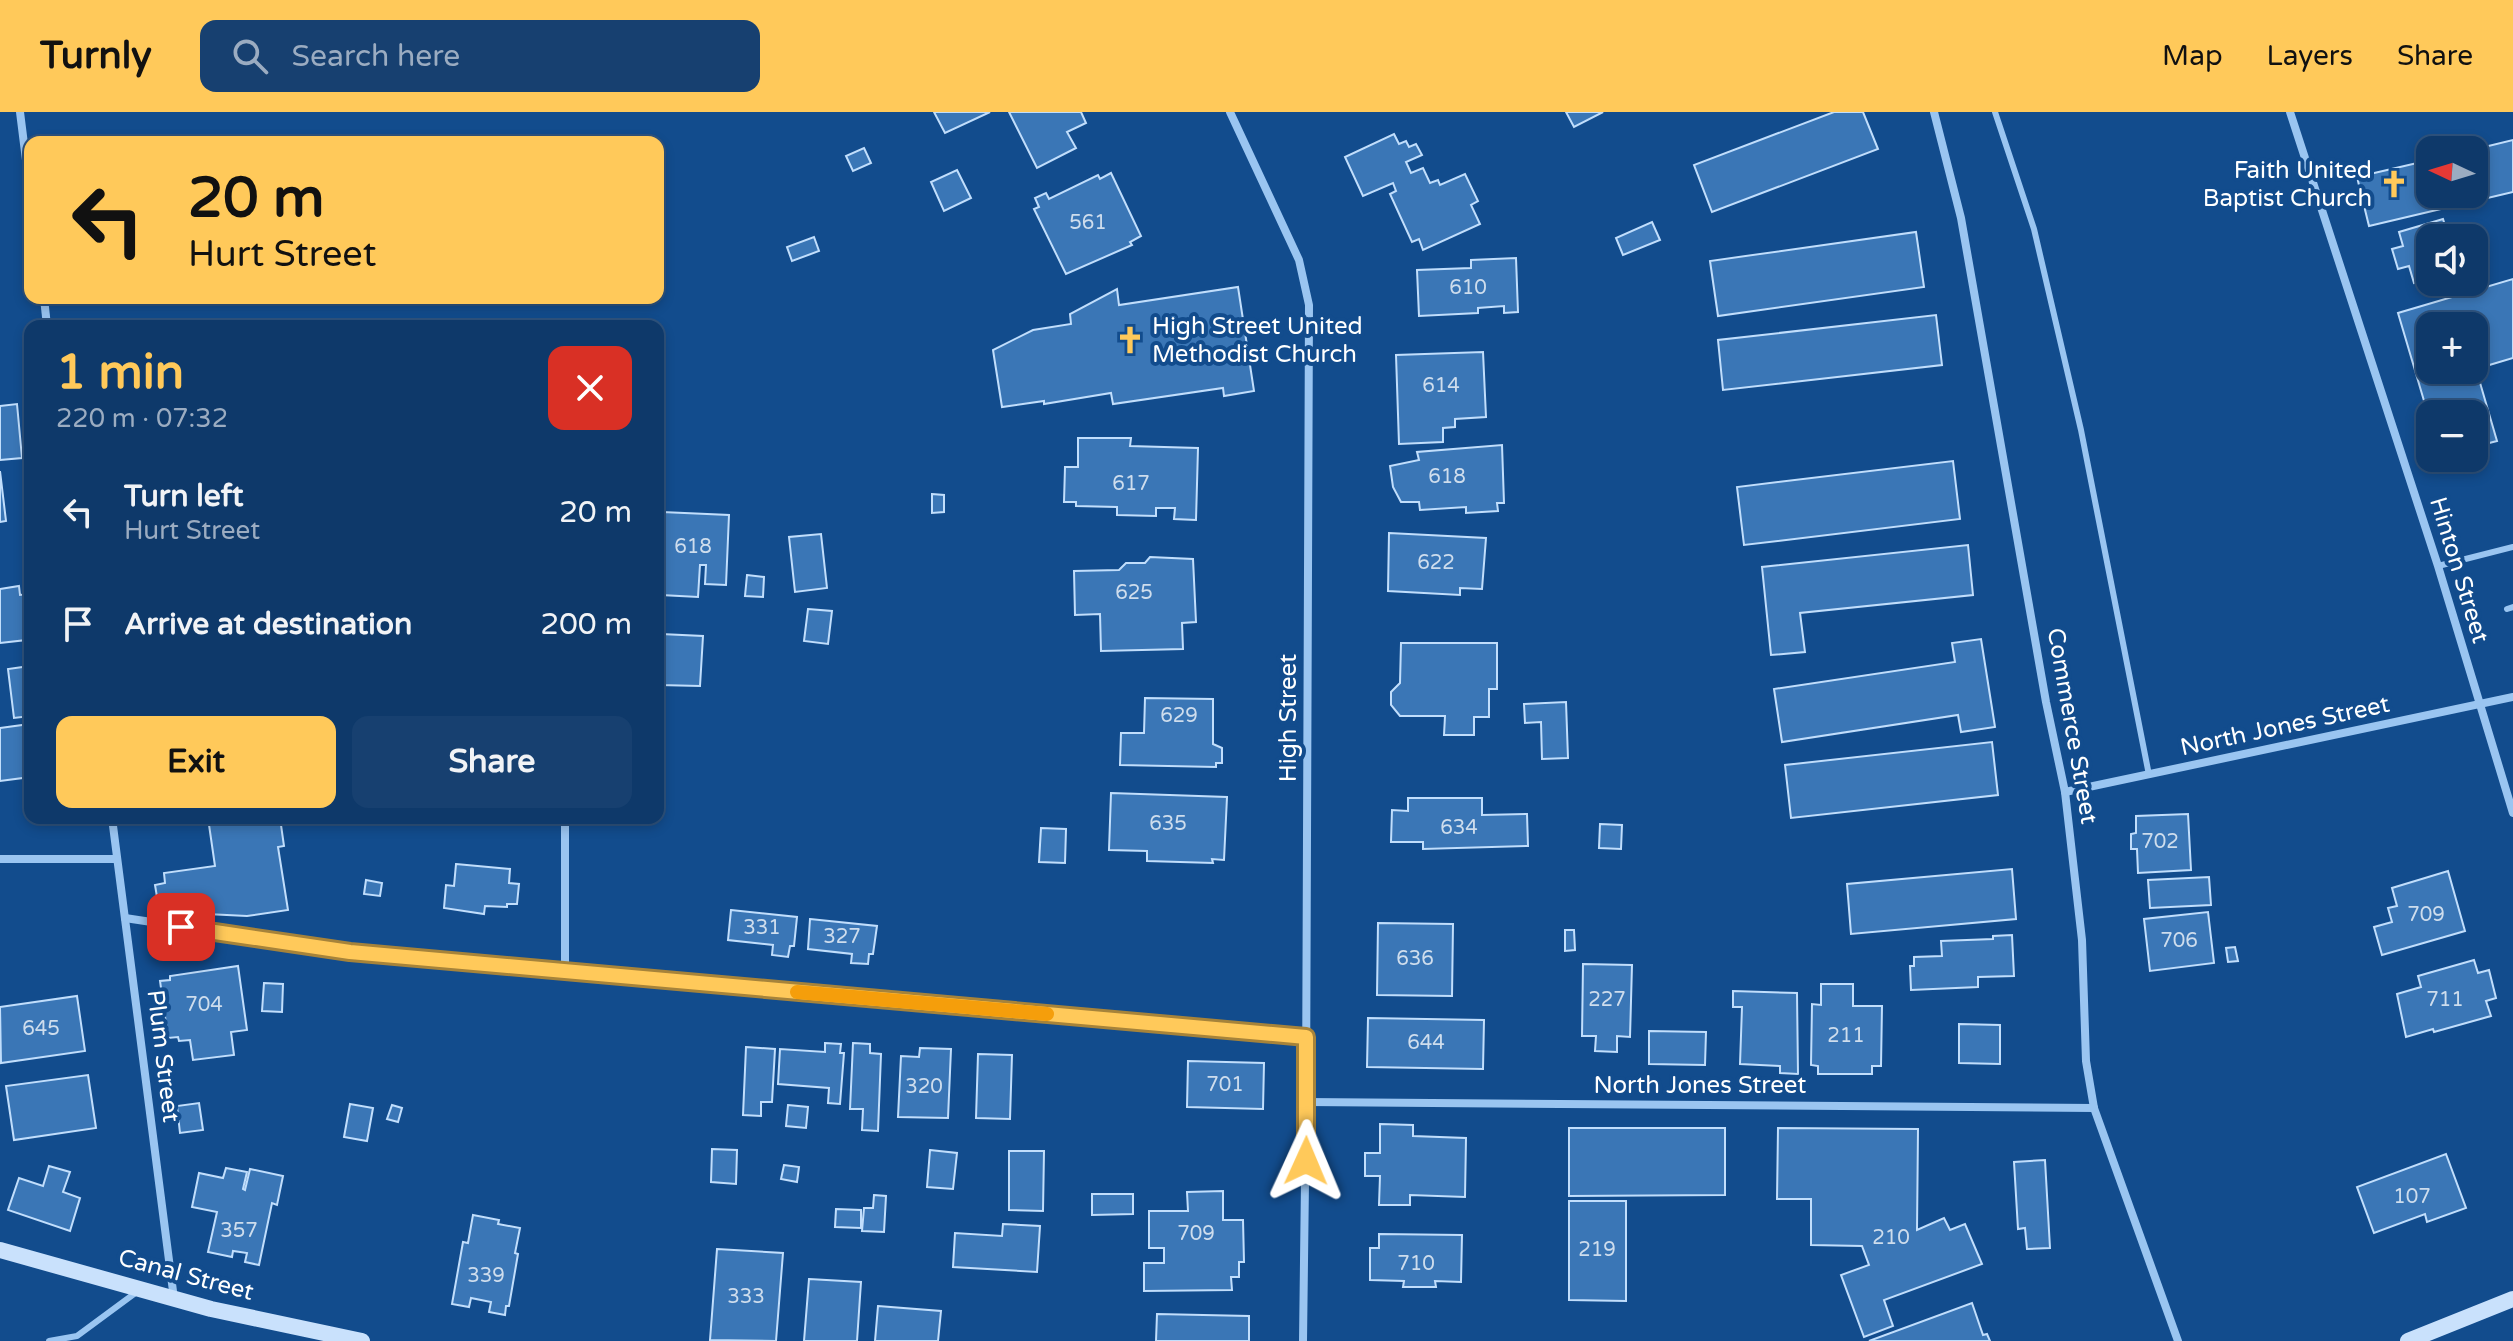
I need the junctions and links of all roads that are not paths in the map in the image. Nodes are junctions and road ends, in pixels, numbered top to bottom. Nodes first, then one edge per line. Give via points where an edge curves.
1 (20, 112) edge
2 (1230, 112) edge
3 (1934, 112) edge
4 (1995, 112) edge
5 (2290, 112) edge
6 (24, 144) edge
7 (2513, 547) edge
8 (2438, 566) junction
9 (2513, 697) edge
10 (2479, 705) junction
11 (2149, 775) junction
12 (2065, 792) junction
13 (2513, 813) edge
14 (113, 824) edge
15 (565, 824) edge
16 (0, 859) edge
17 (117, 859) junction
18 (125, 918) junction
19 (565, 972) junction
20 (1306, 1037) junction
21 (1306, 1102) junction
22 (2094, 1108) junction
23 (0, 1250) edge
24 (140, 1289) junction
25 (174, 1299) junction
26 (2513, 1299) edge
27 (49, 1341) edge
28 (362, 1341) edge
29 (1303, 1341) edge
30 (2178, 1341) edge
31 (2408, 1341) edge

1 - 6 street
2 - 20 street, High Street via 1299,260 1309,305
3 - 12 street, Commerce Street via 1961,218
4 - 11 lane via 2034,229 2081,430
5 - 8 street, Hinton Street
7 - 8 lane
8 - 10 street, Hinton Street
9 - 10 street, North Jones Street
10 - 11 street, North Jones Street
10 - 13 street, Hinton Street
11 - 12 street, North Jones Street
12 - 22 street, Commerce Street
14 - 17 street, Plum Street
15 - 19 street
16 - 17 street
17 - 18 street, Plum Street
18 - 19 street via 350,952
18 - 25 street, Plum Street
19 - 20 street
20 - 21 street, High Street
21 - 22 street, North Jones Street
21 - 29 street, High Street
22 - 30 street, Commerce Street
23 - 24 main road, Canal Street
24 - 25 main road, Canal Street
24 - 27 lane via 77,1336
25 - 28 main road, Canal Street
26 - 31 main road

